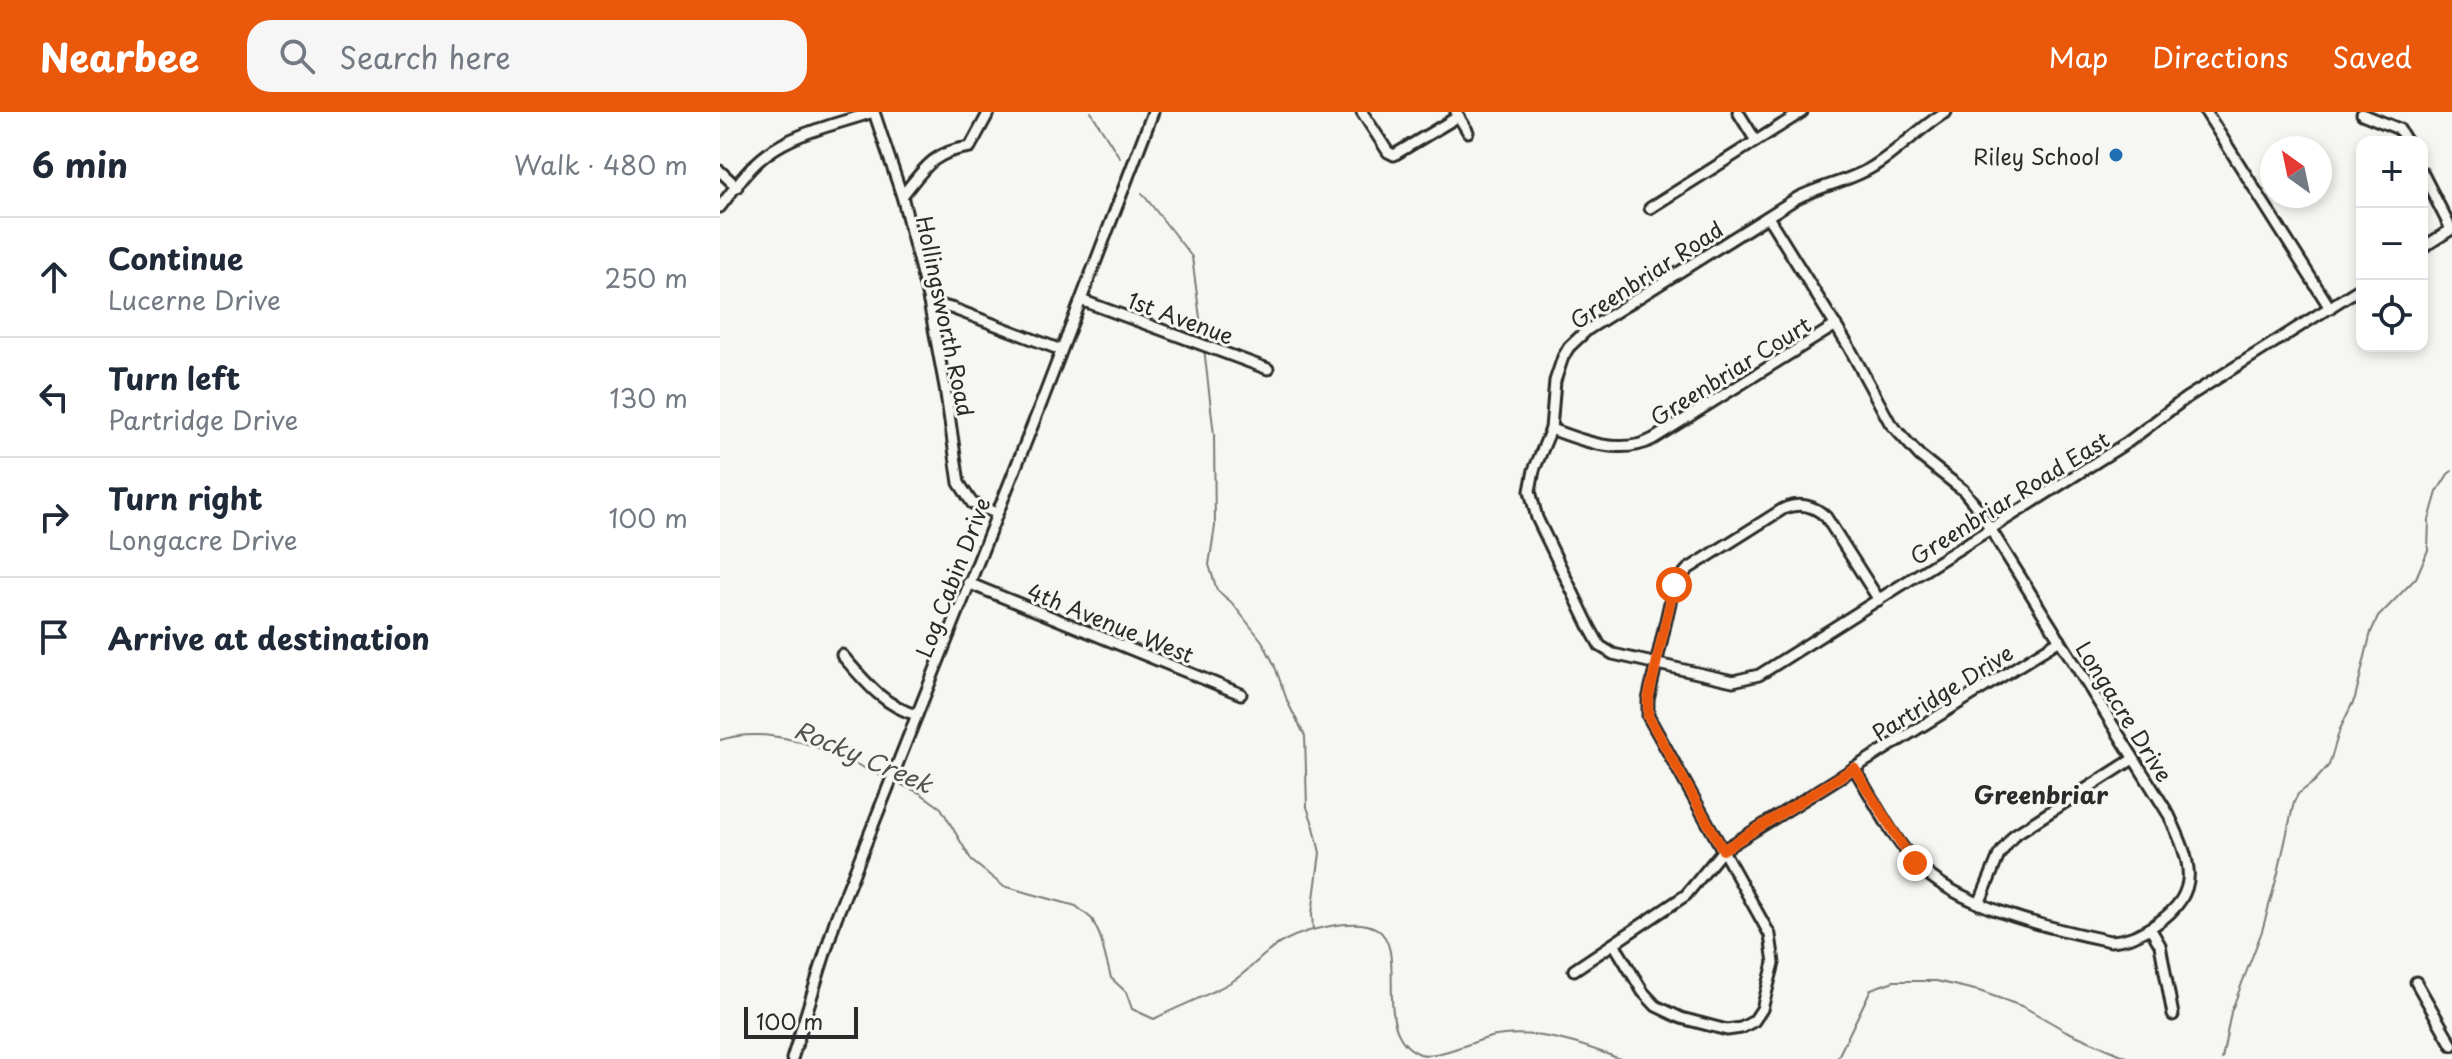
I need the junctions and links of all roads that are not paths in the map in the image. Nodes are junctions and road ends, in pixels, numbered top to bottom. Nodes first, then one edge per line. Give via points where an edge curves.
1 (873, 112) edge
2 (989, 112) edge
3 (1153, 112) edge
4 (1362, 112) edge
5 (1738, 112) edge
6 (1802, 112) edge
7 (1946, 112) edge
8 (2206, 112) edge
9 (1457, 114) edge
10 (2362, 114) edge
11 (1928, 117) edge
12 (1468, 132) dead end
13 (2403, 136) edge
14 (1756, 141) junction
15 (720, 171) edge
16 (2428, 183) edge
17 (737, 187) junction
18 (902, 196) junction
19 (720, 207) edge
20 (1650, 208) dead end
21 (1768, 217) junction
22 (2452, 229) edge
23 (2428, 244) edge
24 (2356, 291) edge
25 (1081, 300) junction
26 (929, 302) junction
27 (2330, 308) junction
28 (1836, 325) junction
29 (1061, 350) junction
30 (1268, 369) dead end
31 (1551, 429) junction
32 (996, 513) junction
33 (1991, 530) junction
34 (968, 583) junction
35 (1879, 600) junction
36 (2060, 640) junction
37 (842, 655) dead end
38 (1657, 665) junction
39 (1241, 694) dead end
40 (917, 715) junction
41 (2133, 759) junction
42 (1854, 768) junction
43 (1723, 850) junction
44 (1979, 904) junction
45 (2150, 928) junction
46 (1614, 944) junction
47 (1574, 970) dead end
48 (2416, 982) dead end
49 (2173, 1015) dead end
50 (2452, 1045) edge
51 (792, 1059) edge

1 - 17 street via 779,146
1 - 18 street, Hollingsworth Road
2 - 18 street via 970,147 941,153
3 - 25 street, Log Cabin Drive
4 - 9 street via 1394,155
5 - 14 street
6 - 14 street
7 - 11 street, Greenbriar Road
8 - 27 street
9 - 12 street
10 - 13 street via 2399,129
11 - 21 street, Greenbriar Road via 1876,165 1817,187
14 - 20 street
15 - 17 street
16 - 22 street
17 - 19 street
18 - 26 street, Hollingsworth Road
21 - 28 street, Longacre Drive
21 - 31 street, Greenbriar Road via 1587,330 1569,347 1555,381
22 - 23 street
24 - 27 street, Greenbriar Road East
25 - 29 street, Log Cabin Drive
25 - 30 street, 1st Avenue
26 - 29 street
26 - 32 street, Hollingsworth Road via 959,483 972,503
27 - 33 street, Greenbriar Road East
28 - 31 street, Greenbriar Court via 1636,447 1595,443
28 - 33 street, Longacre Drive via 1899,436 1969,496
29 - 32 street, Log Cabin Drive
31 - 38 street, Greenbriar Road via 1530,491 1537,518 1600,646
32 - 34 street, Log Cabin Drive
33 - 35 street, Greenbriar Road East
33 - 36 street, Longacre Drive
34 - 39 street, 4th Avenue West
34 - 40 street, Log Cabin Drive
35 - 38 street, Greenbriar Road East via 1746,679
35 - 38 street via 1826,517 1808,506 1790,506 1678,578
36 - 41 street, Longacre Drive
36 - 42 street, Partridge Drive
37 - 40 street via 883,699
38 - 43 street via 1648,716
40 - 51 street, Log Cabin Drive via 831,932
41 - 44 street via 2014,835 1999,855
41 - 45 street, Longacre Drive via 2169,815 2189,873 2181,903
42 - 43 street, Partridge Drive
42 - 44 street, Longacre Drive via 1915,863
43 - 46 street, Partridge Drive via 1686,895
43 - 46 street via 1770,935 1774,952 1768,990 1754,1021 1727,1030 1668,1013 1643,992
44 - 45 street, Longacre Drive via 2110,941 2128,940
45 - 49 street via 2160,945
46 - 47 street, Partridge Drive
48 - 50 street

